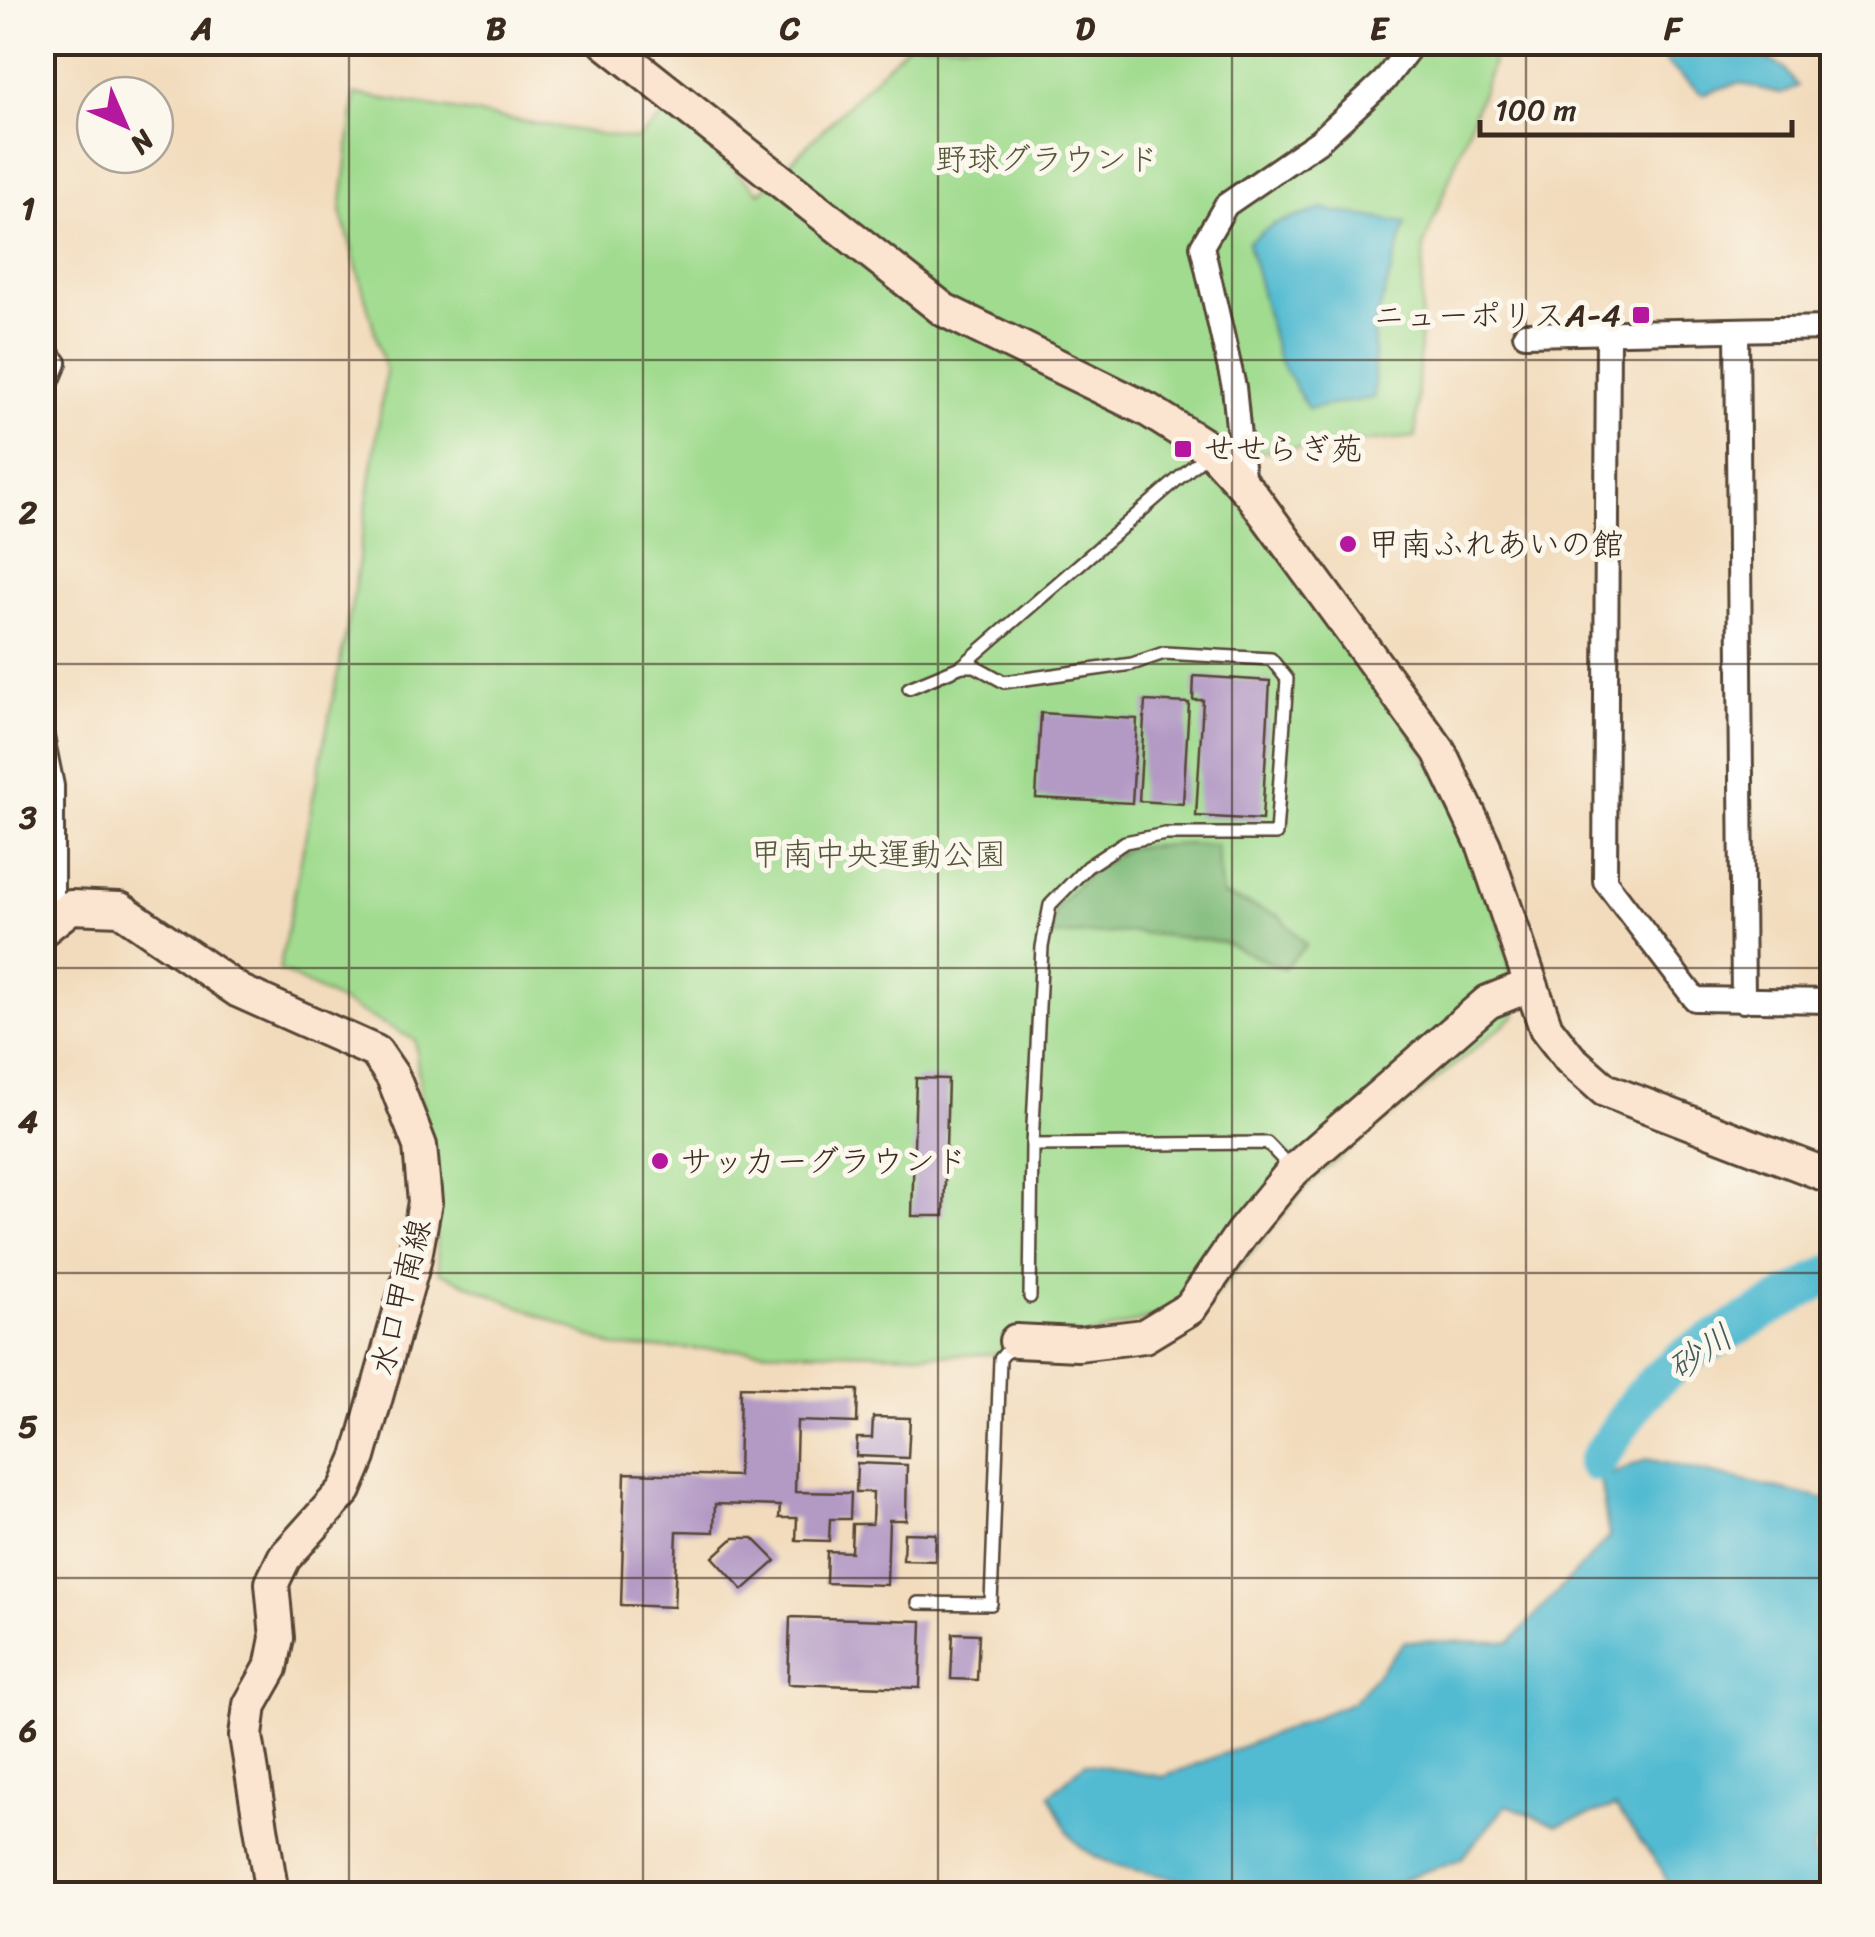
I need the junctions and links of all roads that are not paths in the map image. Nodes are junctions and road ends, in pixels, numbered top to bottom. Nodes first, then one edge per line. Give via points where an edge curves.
1 (605, 42) edge
2 (1414, 42) edge
3 (1475, 42) edge
4 (1488, 42) edge
5 (1832, 328) edge
6 (1737, 330) junction
7 (1525, 334) dead end
8 (1608, 334) junction
9 (42, 349) edge
10 (42, 394) edge
11 (1211, 450) junction
12 (1244, 486) junction
13 (962, 666) junction
14 (909, 688) dead end
15 (42, 736) edge
16 (47, 925) edge
17 (1528, 986) junction
18 (1743, 1001) junction
19 (1832, 1001) edge
20 (1032, 1145) junction
21 (1294, 1171) junction
22 (1832, 1178) edge
23 (1030, 1297) dead end
24 (1016, 1341) joint
25 (918, 1603) dead end
26 (272, 1894) edge

1 - 11 street via 944,310 1148,410
2 - 12 street via 1319,142 1226,205 1202,246 1234,388
3 - 4 street
5 - 6 street
6 - 8 street
6 - 18 street
7 - 8 street
8 - 18 street via 1606,880 1695,999
9 - 10 street via 55,363
11 - 12 street
11 - 13 lane
12 - 17 street via 1440,750 1484,846
13 - 14 lane
13 - 20 lane via 1004,682 1132,664 1164,653 1205,653 1272,659 1288,679 1276,834 1165,834 1125,842 1087,867 1050,906
15 - 16 street via 52,786
16 - 26 street, 水口甲南線 via 71,906 120,908 239,991 376,1052 393,1076 420,1146 425,1202 414,1262 359,1457 345,1490 284,1558 272,1584 277,1638 271,1668 250,1704 246,1736
17 - 21 street via 1488,1002
17 - 22 street via 1546,1028 1605,1090
18 - 19 street
20 - 21 lane via 1267,1144
20 - 23 lane
21 - 24 street via 1190,1308 1144,1336 1078,1344
24 - 25 lane via 1000,1360 991,1604

